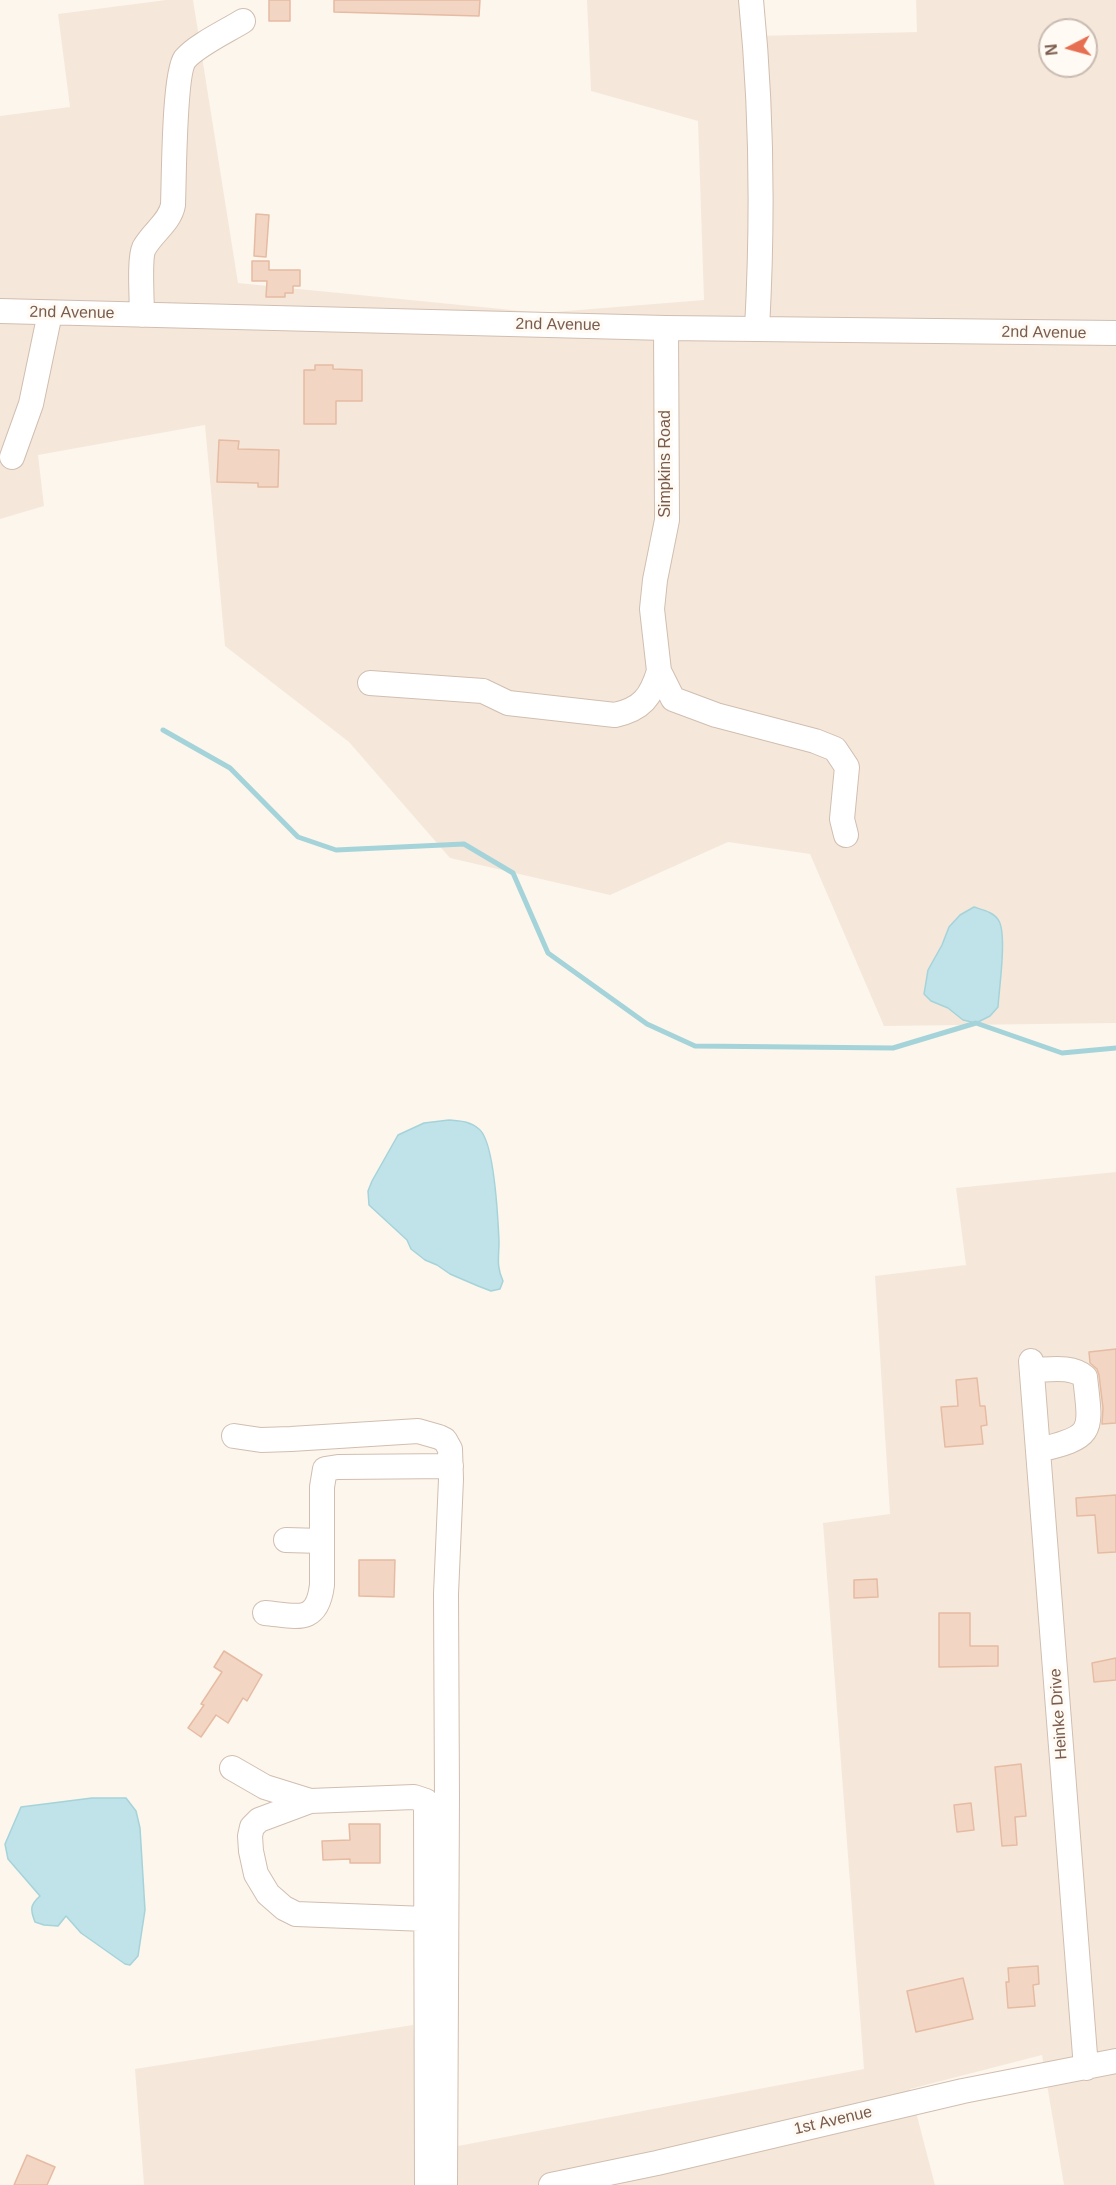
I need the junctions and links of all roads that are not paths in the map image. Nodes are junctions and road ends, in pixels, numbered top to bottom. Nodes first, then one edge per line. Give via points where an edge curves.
1 (751, 0) edge
2 (243, 21) dead end
3 (0, 311) edge
4 (50, 313) junction
5 (142, 315) junction
6 (666, 328) junction
7 (757, 329) junction
8 (1116, 333) edge
9 (12, 457) dead end
10 (659, 671) junction
11 (370, 683) dead end
12 (846, 835) dead end
13 (234, 1436) dead end
14 (1038, 1450) junction
15 (451, 1466) junction
16 (286, 1540) dead end
17 (322, 1541) junction
18 (265, 1613) dead end
19 (232, 1768) dead end
20 (310, 1801) junction
21 (426, 1919) junction
22 (1116, 2061) edge
23 (1086, 2068) junction
24 (427, 2185) edge
25 (445, 2185) edge
26 (551, 2185) edge

1 - 7 street via 762,198
2 - 5 street via 184,60 178,83 173,205 171,215 142,251
3 - 4 street, 2nd Avenue
4 - 5 street, 2nd Avenue
4 - 9 street via 31,404
5 - 6 street, 2nd Avenue
6 - 7 street, 2nd Avenue
6 - 10 street, Simpkins Road via 667,520 652,609
7 - 8 street, 2nd Avenue
10 - 11 street via 645,699 632,711 615,715 508,703 483,691
10 - 12 street via 673,699 835,749 847,767 842,819
13 - 15 street via 261,1440 426,1431 445,1440
14 - 14 street, Heinke Drive via 1031,1365 1080,1372 1085,1377 1088,1428 1061,1445
14 - 23 street, Heinke Drive
15 - 17 street via 325,1469
15 - 25 street via 446,1594
16 - 17 street
17 - 18 street via 321,1599 316,1608 298,1616
19 - 20 street via 265,1787
20 - 21 street via 414,1797 426,1802
20 - 21 street via 259,1820 252,1827 251,1851 256,1874 268,1894 296,1914
21 - 24 street
22 - 23 street, 1st Avenue
23 - 26 street, 1st Avenue via 963,2091

